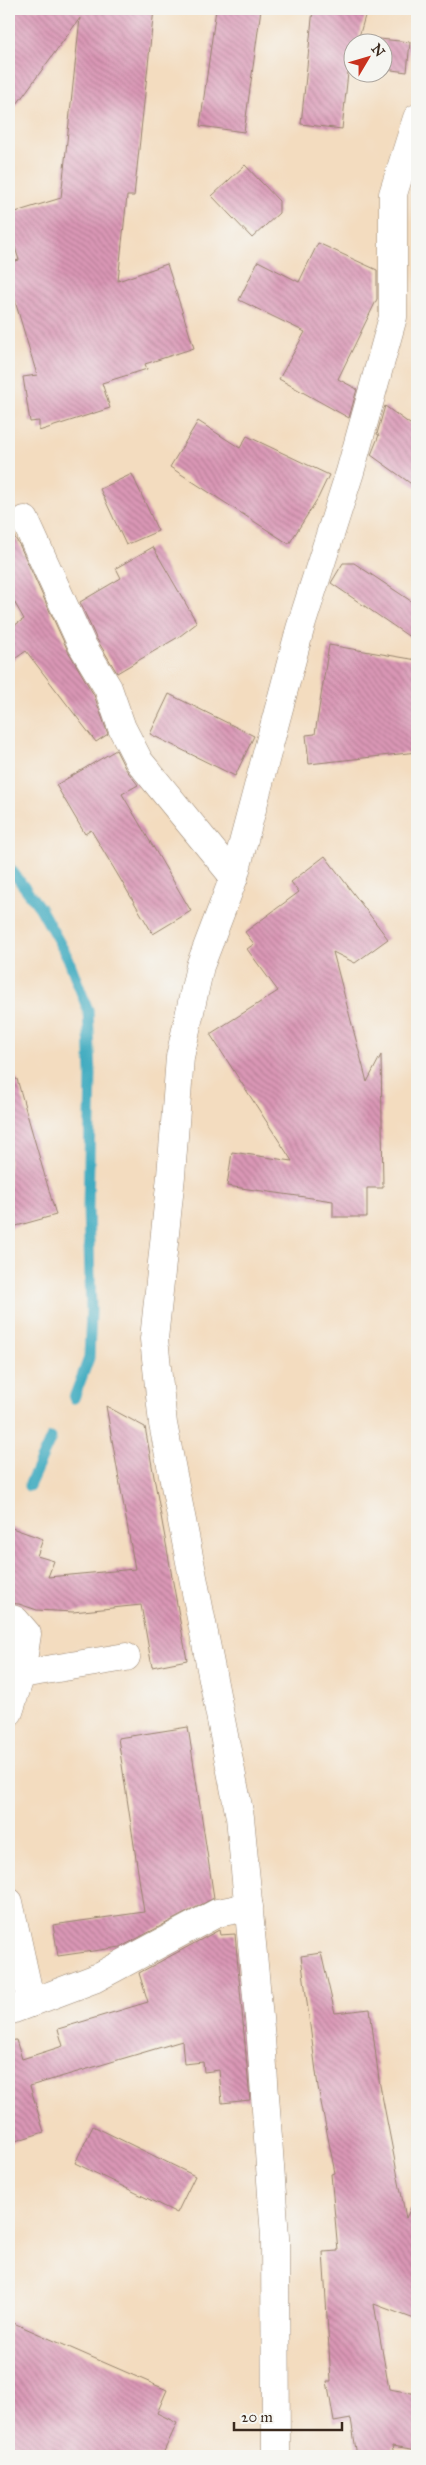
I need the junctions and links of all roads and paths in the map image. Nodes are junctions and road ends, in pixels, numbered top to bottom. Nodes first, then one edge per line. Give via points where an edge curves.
1 (417, 118) edge
2 (25, 520) dead end
3 (234, 877) junction
4 (9, 1618) edge
5 (126, 1657) dead end
6 (21, 1674) junction
7 (9, 1712) edge
8 (9, 1902) edge
9 (249, 1907) junction
10 (20, 2007) edge
11 (276, 2456) edge

1 - 3 street via 394,194 393,317 350,472 300,629
2 - 3 street via 82,645 108,688 122,728 139,761
3 - 9 street via 200,966 180,1057 154,1339 163,1424 240,1817
4 - 6 street via 27,1634
5 - 6 street
6 - 7 street
8 - 10 street
9 - 10 street via 217,1913 94,1979
9 - 11 street via 275,2237

